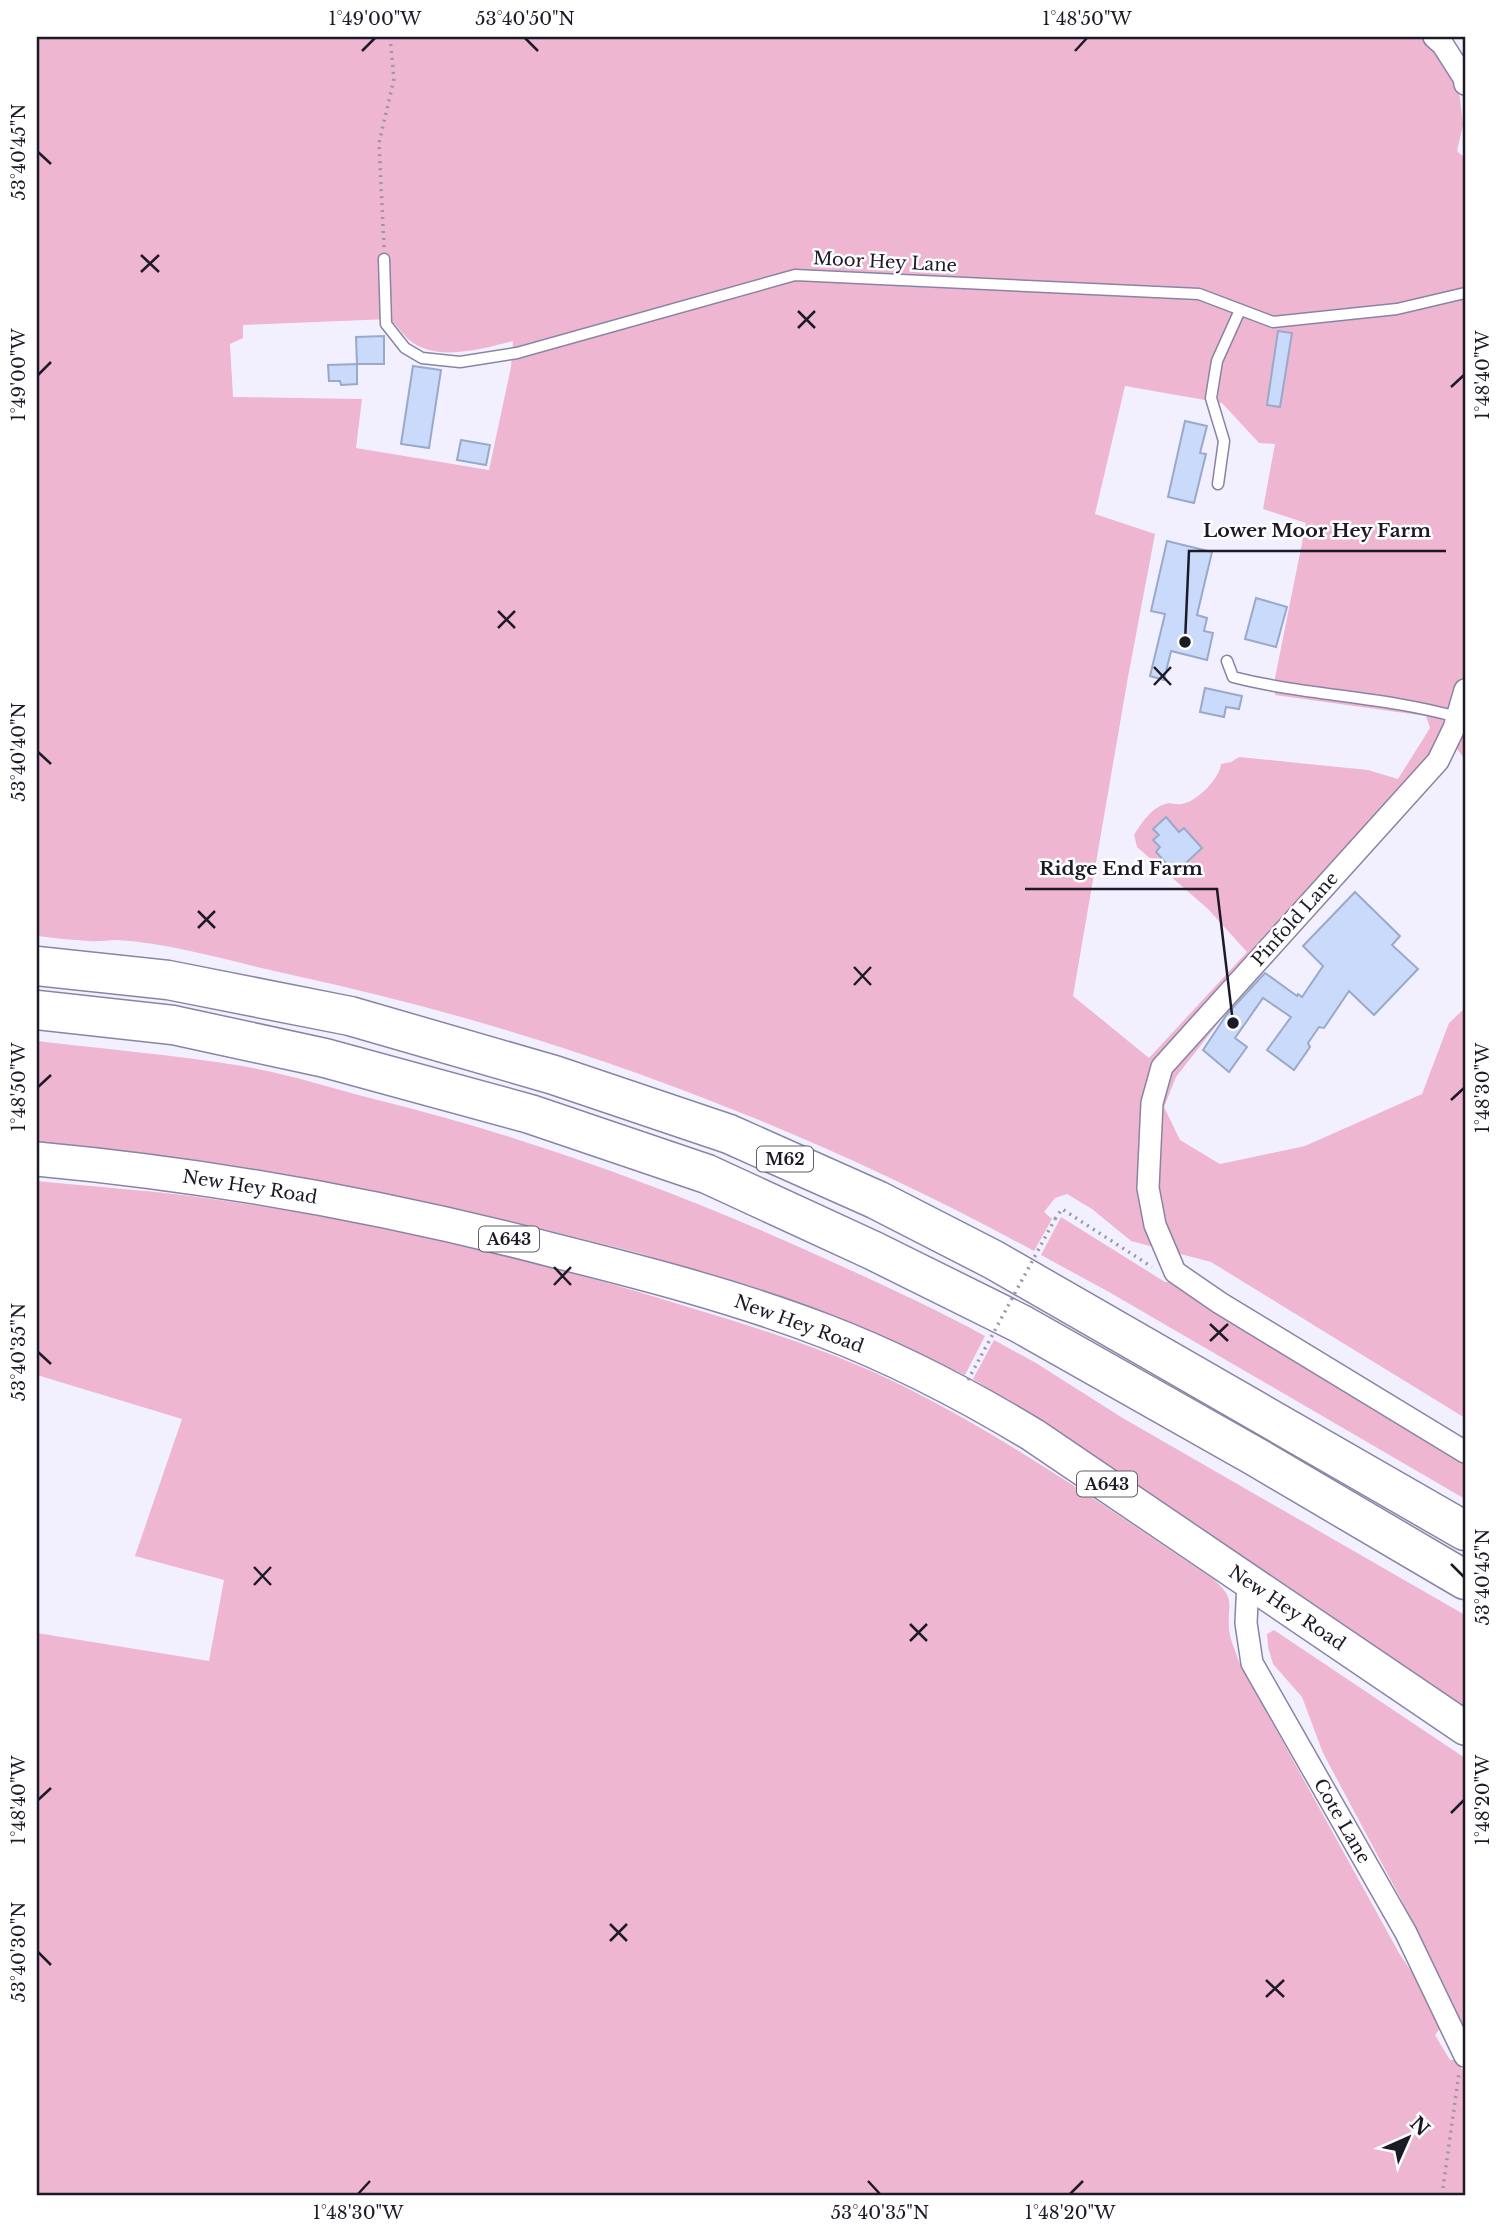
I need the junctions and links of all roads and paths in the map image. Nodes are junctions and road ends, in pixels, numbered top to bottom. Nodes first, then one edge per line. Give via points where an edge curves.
1 (390, 37) edge
2 (1434, 37) edge
3 (1465, 84) edge
4 (384, 260) joint
5 (1465, 293) edge
6 (1240, 310) junction
7 (1218, 484) dead end
8 (1227, 661) dead end
9 (1465, 690) edge
10 (1457, 717) junction
11 (37, 966) edge
12 (37, 1010) edge
13 (37, 1159) edge
14 (1175, 1272) junction
15 (968, 1380) dead end
16 (1465, 1452) edge
17 (1465, 1531) edge
18 (1465, 1580) edge
19 (1248, 1581) junction
20 (1465, 1728) edge
21 (1463, 2061) edge
22 (1442, 2195) edge

1 - 4 path via 394,79 379,143
2 - 3 street
4 - 6 lane, Moor Hey Lane via 386,324 405,348 422,358 460,362 517,353 795,275 1199,294
5 - 6 lane, Moor Hey Lane via 1397,309 1273,322
6 - 7 lane via 1217,361 1211,398 1224,441
8 - 10 lane via 1233,677 1366,697
9 - 10 street, Pinfold Lane
10 - 14 street, Pinfold Lane via 1438,761 1162,1067 1152,1103 1149,1188 1155,1225
11 - 17 highway, M62 via 168,981 350,1016 554,1074 729,1134 877,1200 994,1260
12 - 18 highway, M62 via 173,1025 325,1058 530,1114 707,1174 1021,1324
13 - 19 main road, New Hey Road / A643 via 328,1200 512,1239 755,1306 894,1360 996,1413
14 - 15 path, bridge via 1151,1267 1062,1209
14 - 16 street
19 - 20 main road, New Hey Road / A643
19 - 21 street, Cote Lane via 1246,1623 1252,1663 1406,1933
21 - 22 path

